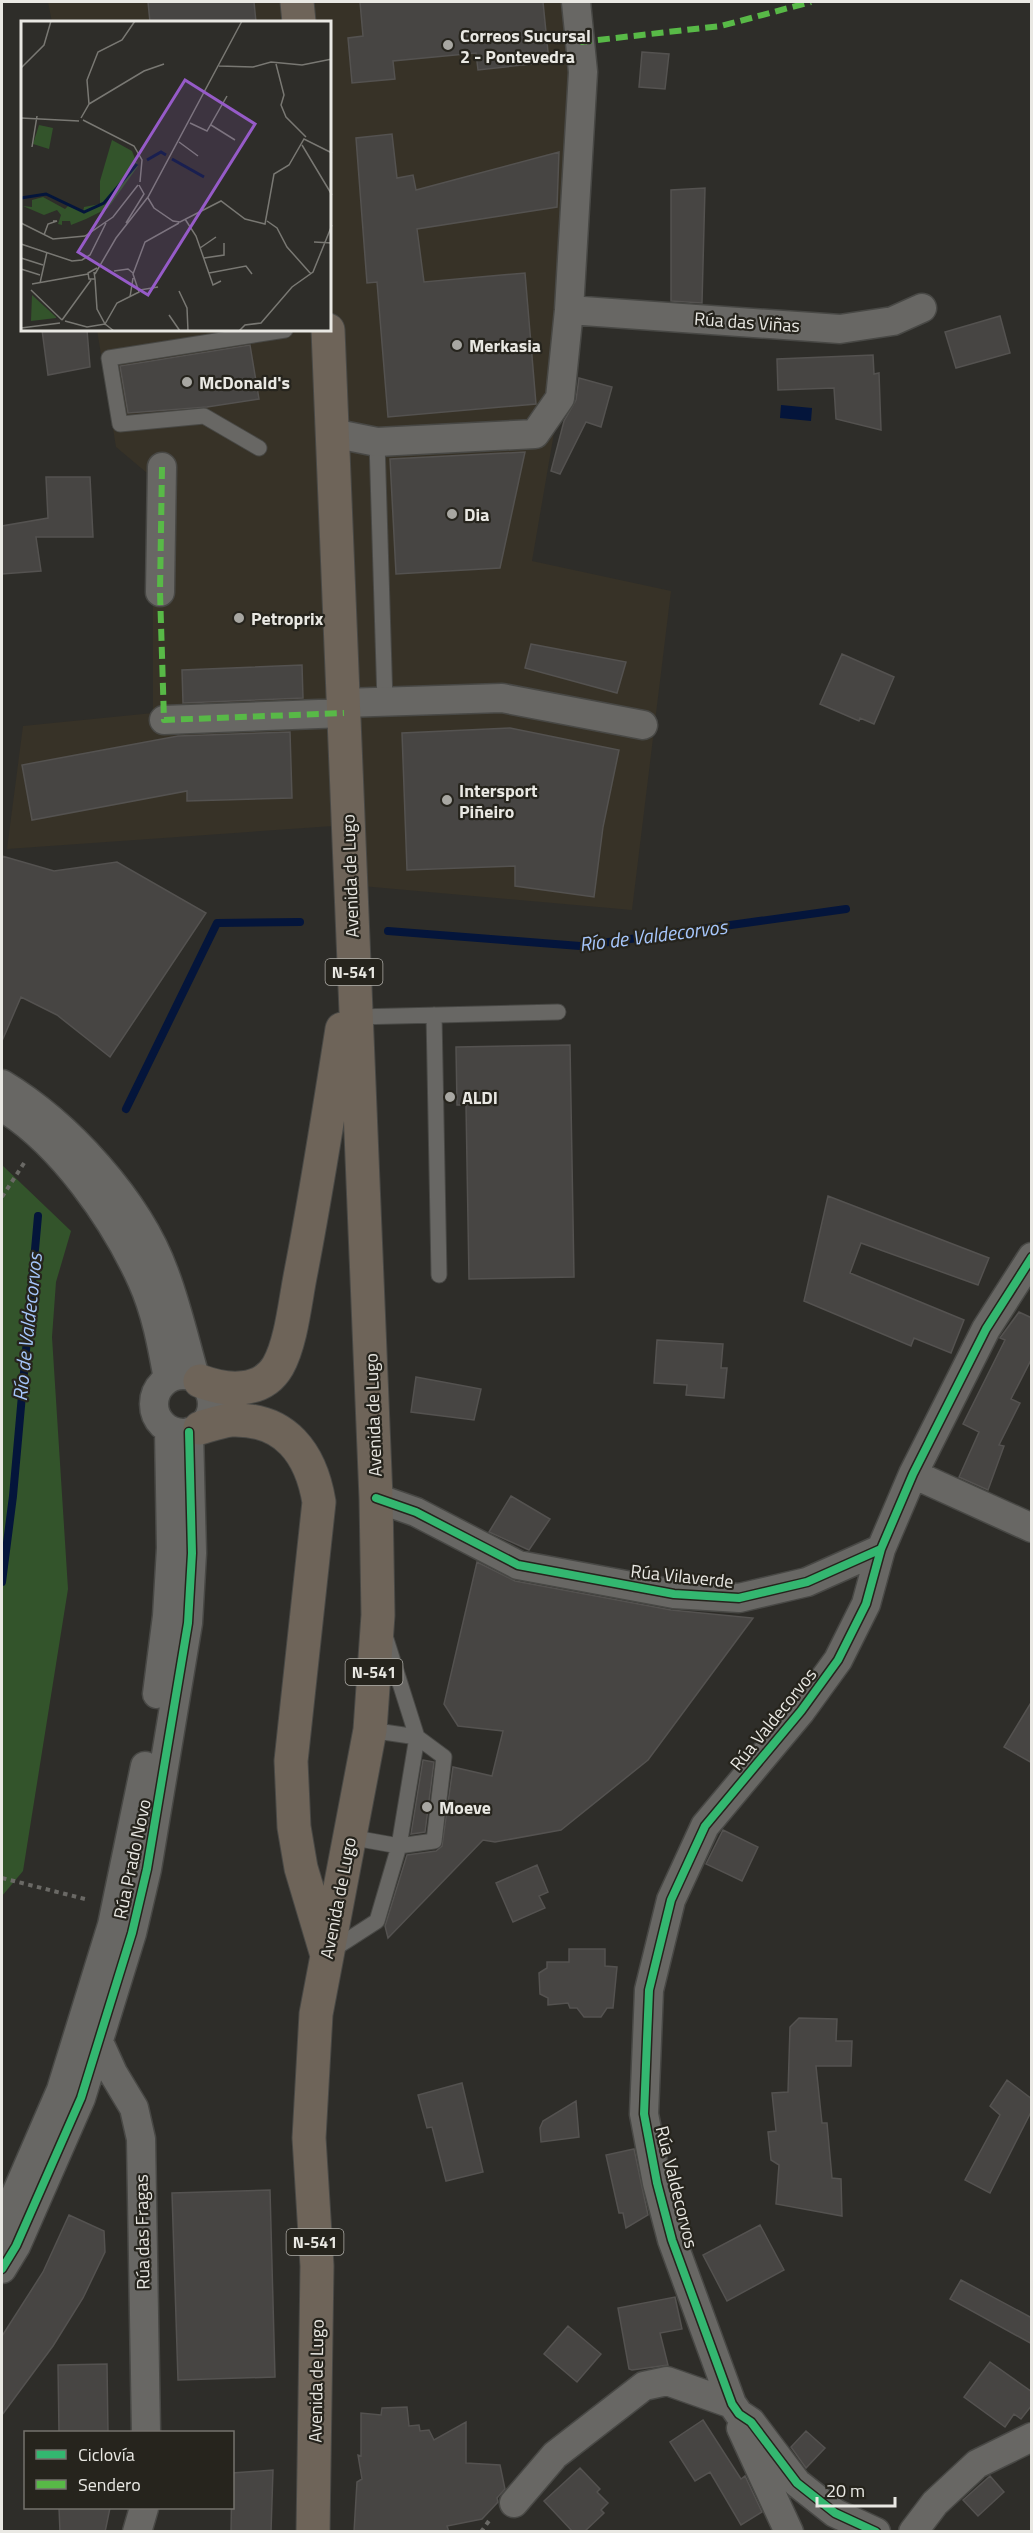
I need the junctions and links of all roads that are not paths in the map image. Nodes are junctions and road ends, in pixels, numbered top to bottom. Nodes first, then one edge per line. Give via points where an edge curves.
1 (297, 2) edge
2 (576, 2) edge
3 (299, 21) edge
4 (922, 308) dead end
5 (569, 310) junction
6 (272, 332) edge
7 (328, 332) edge
8 (332, 433) junction
9 (377, 442) junction
10 (259, 448) dead end
11 (162, 467) dead end
12 (160, 592) dead end
13 (385, 702) junction
14 (343, 708) junction
15 (164, 720) dead end
16 (644, 725) dead end
17 (353, 956) junction
18 (558, 1012) dead end
19 (434, 1015) junction
20 (356, 1017) junction
21 (2, 1084) edge
22 (2, 1107) edge
23 (1032, 1257) edge
24 (439, 1275) dead end
25 (188, 1379) junction
26 (186, 1430) junction
27 (913, 1474) junction
28 (376, 1498) junction
29 (1032, 1528) edge
30 (881, 1549) junction
31 (378, 1615) junction
32 (370, 1730) junction
33 (417, 1737) junction
34 (349, 1837) junction
35 (399, 1846) junction
36 (327, 1954) junction
37 (99, 2042) junction
38 (2, 2226) edge
39 (2, 2269) edge
40 (735, 2409) junction
41 (146, 2431) edge
42 (1032, 2438) edge
43 (514, 2503) dead end
44 (144, 2509) edge
45 (137, 2532) edge
46 (313, 2532) edge
47 (789, 2532) edge
48 (876, 2532) edge
49 (913, 2532) edge

1 - 3 highway
2 - 5 street via 583,72
4 - 5 street, Rúa das Viñas via 892,321 840,329
5 - 9 street via 560,398 535,434
6 - 10 lane via 109,358 120,424 204,416
7 - 8 highway, Avenida de Lugo / N-541
8 - 9 street
8 - 14 highway, Avenida de Lugo / N-541
9 - 13 lane
11 - 12 street
13 - 14 street
13 - 16 street via 502,698
14 - 15 street
14 - 17 highway, Avenida de Lugo / N-541
17 - 20 highway, Avenida de Lugo / N-541
17 - 25 highway via 318,1184 278,1367 258,1385 217,1388
18 - 19 lane
19 - 20 lane
19 - 24 lane
20 - 28 highway, Avenida de Lugo / N-541
21 - 25 street via 71,1137 134,1210 164,1270
22 - 25 street via 60,1157 116,1231 143,1283 160,1335
23 - 27 street via 986,1329
25 - 26 street via 211,1395 212,1405 207,1420
25 - 26 street via 156,1394 154,1402 159,1421
26 - 36 highway via 231,1420 265,1424 301,1450 315,1481 319,1502 291,1761 300,1868
26 - 37 street, Rúa Prado Novo via 192,1553 188,1623 147,1869
26 - 38 street, Rúa Prado Novo via 167,1616 141,1793 116,1907 62,2090
27 - 29 street
27 - 30 street
28 - 30 street, Rúa Vilaverde via 416,1512 518,1565 674,1594 738,1598 807,1582
28 - 31 highway, Avenida de Lugo / N-541
30 - 40 street, Rúa Valdecorvos via 866,1604 838,1660 801,1711 705,1826 671,1900 649,1990 644,2114 657,2183 672,2240
31 - 32 highway, Avenida de Lugo / N-541
31 - 33 lane
32 - 33 lane
32 - 34 highway, Avenida de Lugo / N-541
33 - 35 lane
33 - 35 lane via 444,1757 434,1841
34 - 35 lane
34 - 36 highway, Avenida de Lugo / N-541
35 - 36 lane via 377,1921
36 - 46 highway, Avenida de Lugo / N-541 via 316,2014 309,2138 317,2266
37 - 39 street, Rúa Prado Novo via 62,2146
37 - 41 street, Rúa das Fragas via 134,2108 141,2139
40 - 43 street via 667,2381 644,2386 555,2455
40 - 47 street
40 - 48 street, Rúa Valdecorvos via 751,2422 797,2483 835,2513
42 - 49 street via 977,2464 935,2503
44 - 45 street

